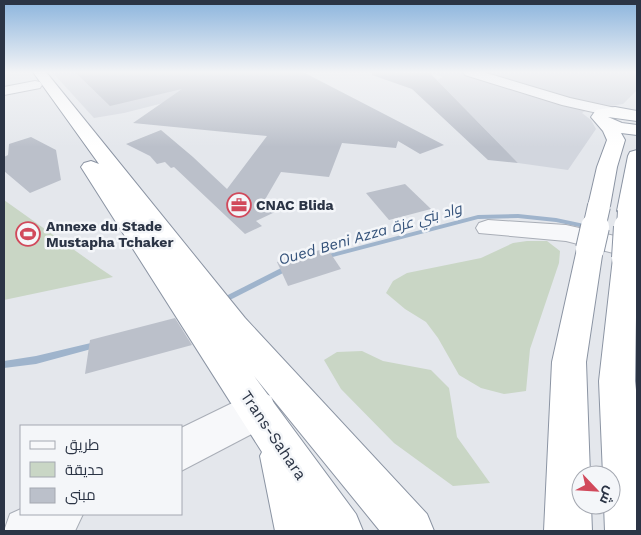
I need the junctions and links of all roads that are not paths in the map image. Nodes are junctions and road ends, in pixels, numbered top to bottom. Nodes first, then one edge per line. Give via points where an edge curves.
1 (48, 97) edge
2 (550, 97) edge
3 (637, 107) edge
4 (609, 116) junction
5 (637, 116) edge
6 (637, 130) edge
7 (637, 156) edge
8 (488, 228) dead end
9 (632, 254) edge
10 (582, 284) junction
11 (630, 303) edge
12 (222, 333) junction
13 (627, 371) edge
14 (267, 425) junction
15 (182, 450) edge
16 (58, 515) edge
17 (27, 531) edge
18 (299, 531) edge
19 (339, 531) edge
20 (410, 531) edge
21 (568, 531) edge
22 (629, 531) edge

1 - 12 highway
2 - 4 street
3 - 4 highway
4 - 5 highway
4 - 6 highway via 620,128
4 - 10 highway, bridge via 616,140 606,168
7 - 9 highway, bridge via 629,211
8 - 9 street via 566,233
9 - 11 highway
10 - 11 highway
10 - 21 highway via 569,362
11 - 13 highway
12 - 14 highway, Trans-Sahara
12 - 20 highway
13 - 22 highway
14 - 15 street
14 - 18 highway
14 - 19 highway, Trans-Sahara
16 - 17 street

